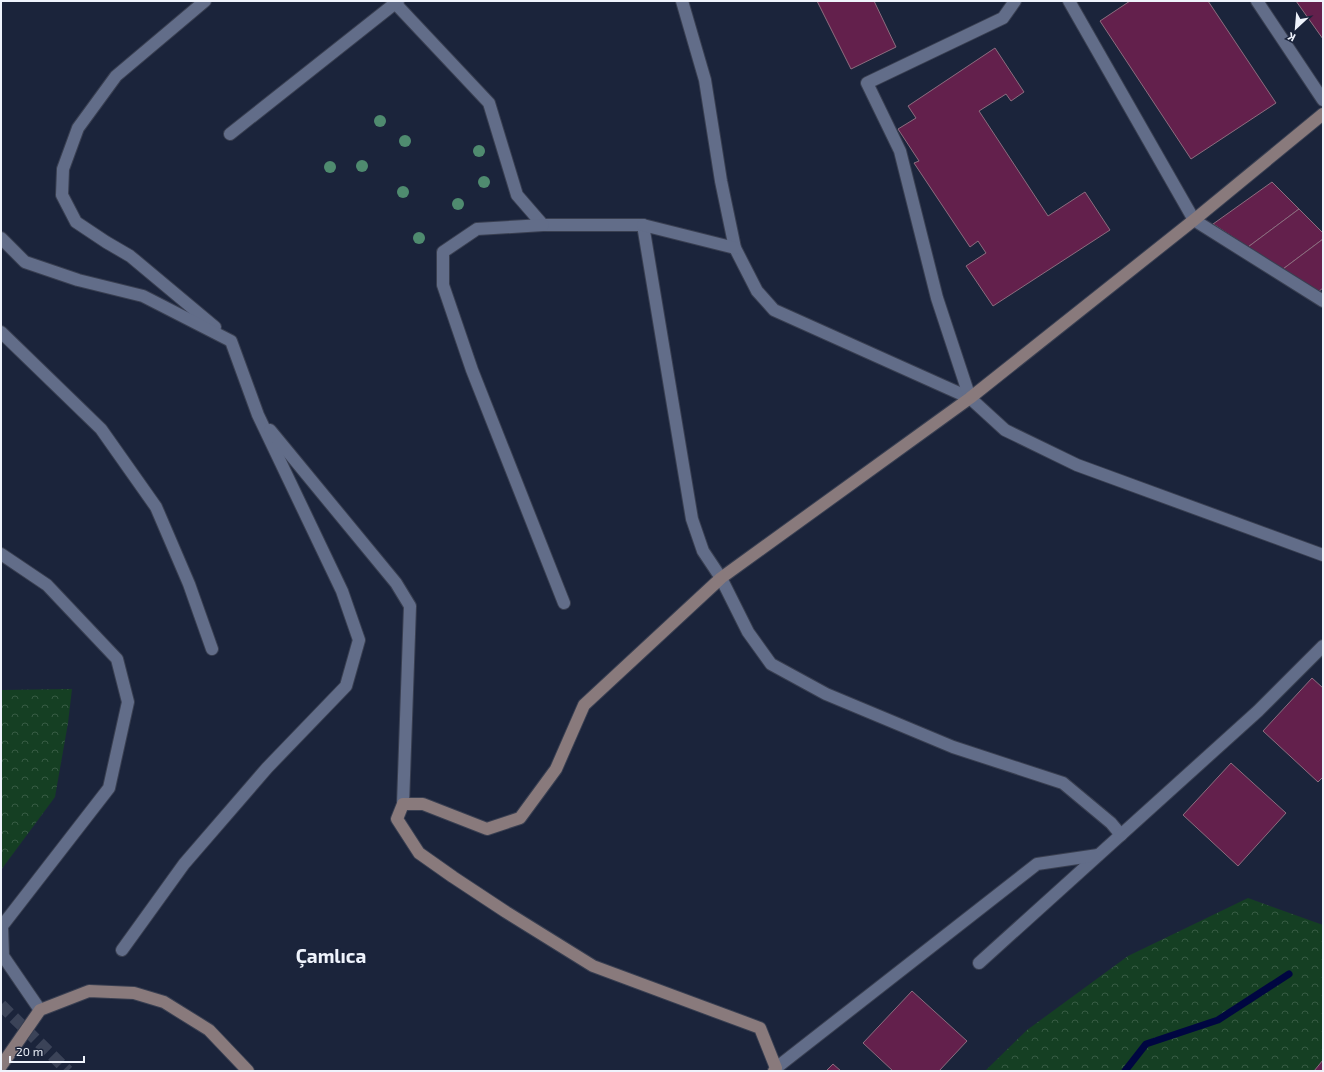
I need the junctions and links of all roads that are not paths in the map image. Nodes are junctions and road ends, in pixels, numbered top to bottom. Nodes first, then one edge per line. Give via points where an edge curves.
1 (206, 1) edge
2 (682, 1) edge
3 (1015, 1) edge
4 (1069, 1) edge
5 (1257, 1) edge
6 (395, 2) edge
7 (1323, 100) edge
8 (1323, 114) edge
9 (230, 134) dead end
10 (1194, 220) junction
11 (543, 225) junction
12 (643, 225) junction
13 (1, 238) edge
14 (735, 248) junction
15 (1323, 301) edge
16 (1, 332) edge
17 (231, 341) junction
18 (970, 398) junction
19 (258, 415) junction
20 (1, 554) edge
21 (1323, 555) edge
22 (721, 578) junction
23 (564, 603) dead end
24 (1323, 646) edge
25 (212, 649) dead end
26 (403, 804) junction
27 (1121, 835) junction
28 (1098, 855) junction
29 (122, 950) dead end
30 (979, 963) dead end
31 (40, 1010) junction
32 (1, 1066) edge
33 (775, 1070) edge
34 (248, 1071) edge

1 - 17 street via 116,76 78,128 63,169 62,195 76,222 130,256
2 - 14 street via 704,80
3 - 18 street via 1003,18 867,83 900,151 936,298
4 - 10 street
5 - 7 street
6 - 9 street
6 - 11 street via 489,104 517,195
8 - 10 street
10 - 15 street
10 - 18 street
11 - 12 street
11 - 23 street via 477,229 443,252 443,285 472,370
12 - 14 street
12 - 22 street via 692,519 703,551
13 - 17 street via 25,262 78,280 143,296
14 - 18 street via 757,291 774,310
16 - 25 street via 101,429 156,507 189,584
17 - 19 street
18 - 21 street via 1005,430 1077,465
18 - 22 street
19 - 26 street via 396,583 410,606
19 - 29 street via 342,591 359,640 346,686 267,768 184,864
20 - 31 street via 47,585 117,659 128,702 109,788 2,926 3,956
22 - 26 street via 584,705 556,769 520,818 487,829 423,804
22 - 27 street via 748,632 771,664 826,694 953,747 1063,783 1111,823
24 - 27 street via 1258,711
26 - 33 street via 397,819 419,853 593,966 760,1028
27 - 28 street
28 - 30 street
28 - 33 street via 1038,864
31 - 32 street
31 - 34 street via 89,991 134,993 164,1002 209,1030

